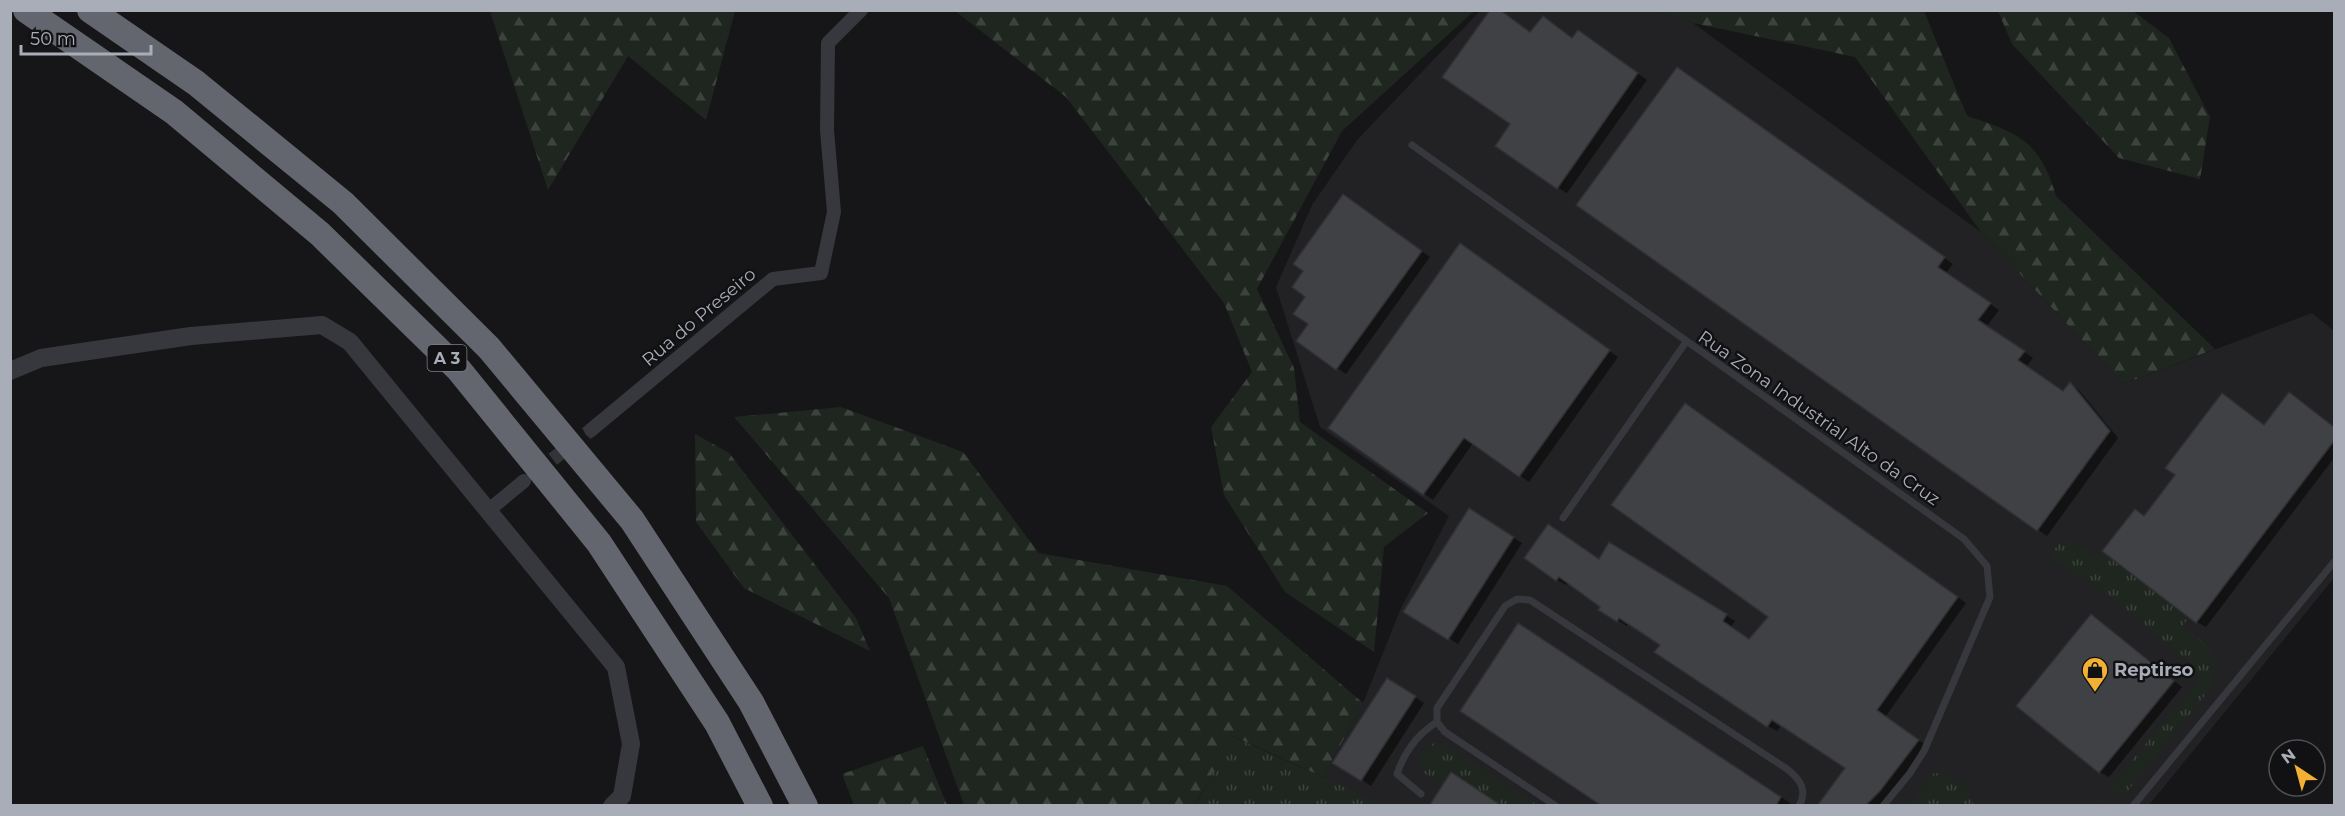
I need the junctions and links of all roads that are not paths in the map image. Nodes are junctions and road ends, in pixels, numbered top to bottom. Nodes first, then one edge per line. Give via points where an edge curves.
1 (26, 10) edge
2 (90, 10) edge
3 (861, 10) edge
4 (1412, 145) dead end
5 (1686, 342) junction
6 (10, 371) edge
7 (591, 430) tunnel mouth
8 (524, 481) tunnel mouth
9 (489, 510) junction
10 (1563, 518) dead end
11 (2334, 562) edge
12 (1437, 722) junction
13 (1421, 794) dead end
14 (612, 806) edge
15 (760, 806) edge
16 (805, 806) edge
17 (1556, 806) edge
18 (1799, 806) edge
19 (1883, 806) edge
20 (2133, 806) edge

1 - 15 highway, A 3 via 174,112 320,234 459,370 599,543 717,723
2 - 16 highway, A 3 via 196,83 343,203 489,348 632,520 751,702
3 - 7 street, Rua do Preseiro via 828,43 827,130 834,212 821,273 773,279
4 - 5 lane, Rua Zona Industrial Alto da Cruz
5 - 10 lane
5 - 19 lane, Rua Zona Industrial Alto da Cruz via 1964,539 1987,566 1990,597 1930,739 1910,773
6 - 9 street via 41,358 191,336 322,325 350,342
8 - 9 street
9 - 14 street via 616,668 631,744 622,796
11 - 20 lane
12 - 13 lane via 1422,731 1397,774
12 - 17 lane via 1445,732
12 - 18 lane via 1437,708 1505,606 1517,598 1530,600 1797,776 1804,797

